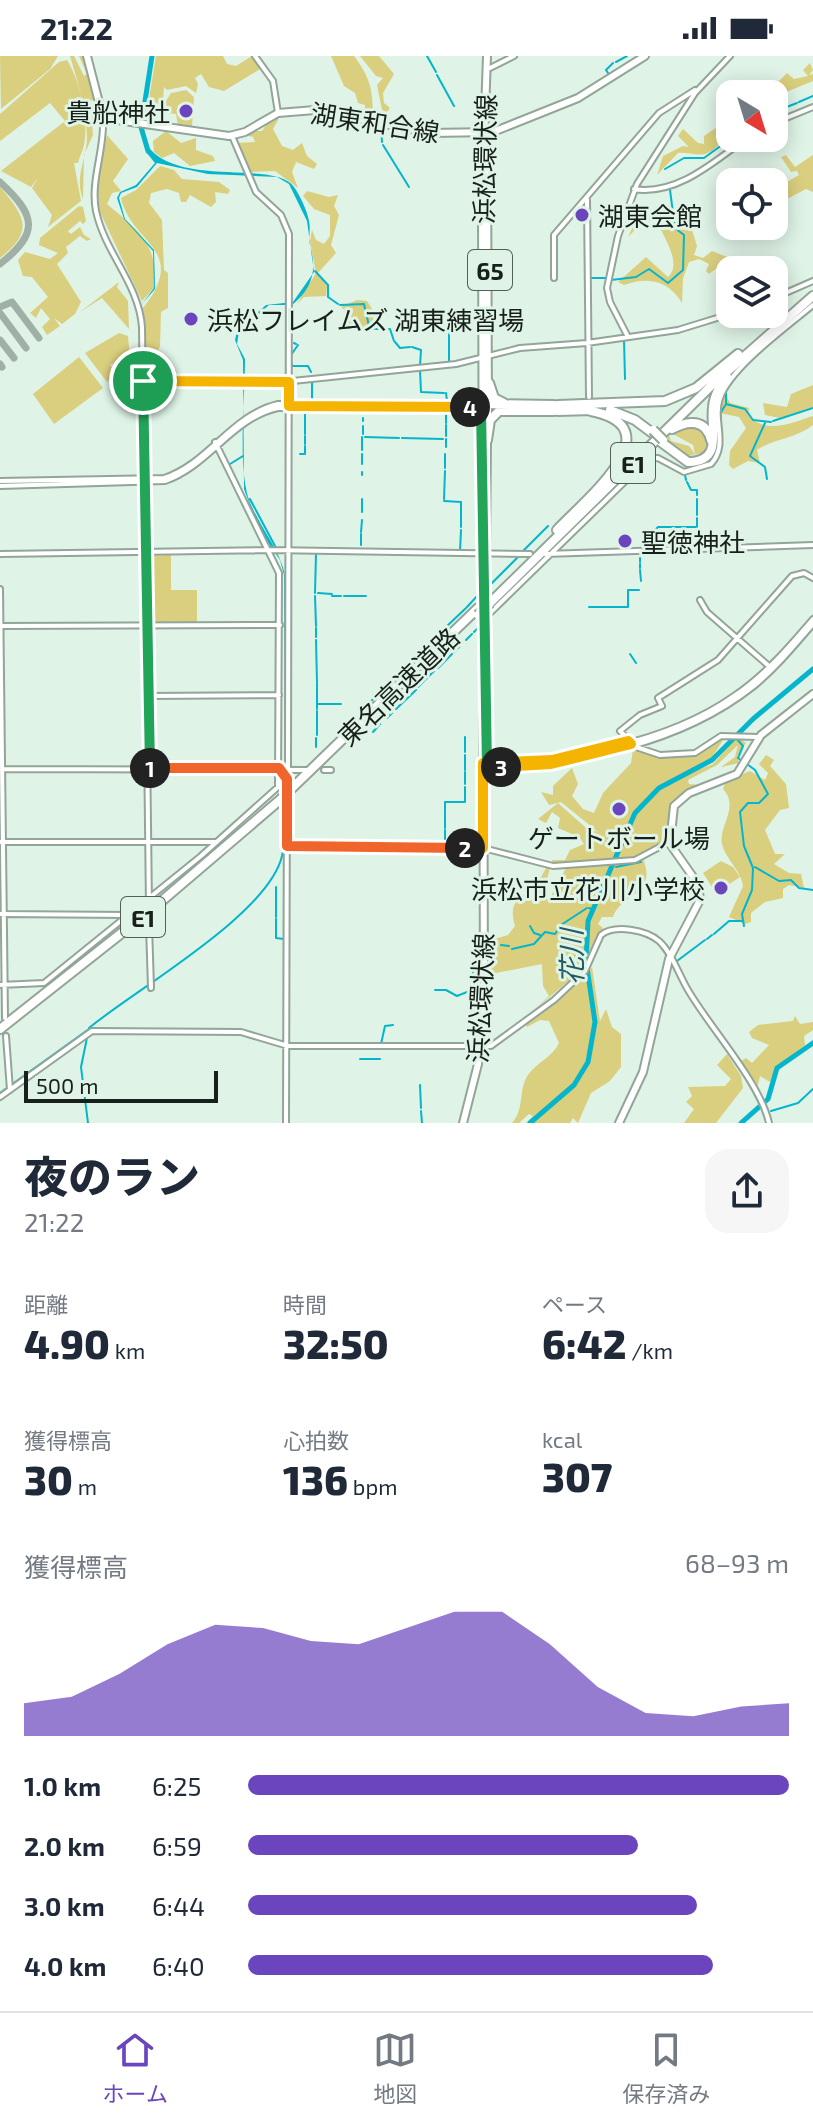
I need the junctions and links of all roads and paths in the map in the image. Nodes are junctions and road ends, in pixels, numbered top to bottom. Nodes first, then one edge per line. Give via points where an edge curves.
1 (87, 56) edge
2 (255, 56) edge
3 (489, 56) edge
4 (514, 56) edge
5 (645, 56) edge
6 (730, 56) edge
7 (490, 68) junction
8 (700, 87) junction
9 (813, 107) edge
10 (278, 113) junction
11 (788, 117) edge
12 (103, 118) junction
13 (485, 133) junction
14 (232, 136) junction
15 (727, 152) edge
16 (634, 189) junction
17 (587, 199) junction
18 (554, 278) dead end
19 (813, 281) edge
20 (788, 292) edge
21 (813, 293) edge
22 (813, 305) edge
23 (788, 317) edge
24 (716, 319) edge
25 (776, 328) edge
26 (776, 328) edge
27 (628, 337) junction
28 (590, 343) junction
29 (738, 354) junction
30 (486, 359) junction
31 (143, 381) junction
32 (289, 382) junction
33 (489, 383) junction
34 (511, 404) junction
35 (590, 404) junction
36 (289, 405) junction
37 (485, 406) junction
38 (556, 408) junction
39 (538, 410) junction
40 (487, 440) junction
41 (662, 441) junction
42 (216, 444) junction
43 (627, 469) junction
44 (145, 482) junction
45 (0, 484) edge
46 (557, 530) junction
47 (813, 545) edge
48 (272, 550) junction
49 (288, 550) junction
50 (146, 553) junction
51 (484, 553) junction
52 (0, 554) edge
53 (530, 554) dead end
54 (548, 554) junction
55 (813, 578) edge
56 (0, 589) edge
57 (490, 600) junction
58 (700, 600) dead end
59 (481, 613) junction
60 (813, 622) edge
61 (280, 625) junction
62 (0, 626) edge
63 (146, 626) junction
64 (738, 639) junction
65 (771, 668) junction
66 (813, 694) edge
67 (279, 695) junction
68 (147, 696) junction
69 (759, 737) junction
70 (629, 742) junction
71 (485, 765) junction
72 (148, 768) junction
73 (1, 769) edge
74 (284, 770) junction
75 (307, 770) dead end
76 (324, 770) dead end
77 (331, 770) dead end
78 (149, 840) junction
79 (2, 842) edge
80 (217, 842) junction
81 (670, 842) junction
82 (287, 846) junction
83 (485, 848) junction
84 (149, 900) junction
85 (149, 907) dead end
86 (2, 914) edge
87 (130, 916) junction
88 (149, 925) dead end
89 (669, 956) junction
90 (2, 985) edge
91 (150, 986) dead end
92 (3, 1016) edge
93 (2, 1033) edge
94 (287, 1046) junction
95 (482, 1047) junction
96 (9, 1088) junction
97 (0, 1097) edge
98 (286, 1123) edge
99 (465, 1123) edge
100 (619, 1123) edge
101 (769, 1123) edge

1 - 12 main road
2 - 10 street via 273,81
3 - 7 main road, 浜松環状線 / 65
3 - 13 main road, 浜松環状線 / 65
4 - 7 street
5 - 13 main road, 湖東和合線 via 578,98 516,126
6 - 8 street
7 - 13 main road, 浜松環状線 / 65
8 - 16 street
8 - 17 street via 659,113
9 - 11 street
10 - 13 main road, 湖東和合線 via 326,110 423,133
10 - 14 main road
12 - 14 main road
12 - 31 street via 95,206 139,305
13 - 30 main road, 浜松環状線 / 65
14 - 32 street via 258,194 288,227
15 - 16 street via 695,175 658,190
16 - 27 street via 607,288
17 - 18 street via 554,235
17 - 28 street
19 - 20 street
21 - 23 highway, 東名高速道路 / E1
21 - 29 highway, 東名高速道路 / E1
22 - 54 street via 725,387 717,410 720,448 711,464 688,472 658,458 648,459
24 - 27 street
25 - 41 highway via 718,390 712,413 714,444 707,457 685,461
26 - 43 highway, 東名高速道路 / E1
27 - 28 street
28 - 30 street via 523,347
28 - 35 street
29 - 35 highway via 678,397 651,404
29 - 46 highway, 東名高速道路 / E1
30 - 32 street
30 - 33 main road, 浜松環状線 / 65
30 - 37 main road, 浜松環状線 / 65
31 - 32 street
31 - 44 street
32 - 36 street
33 - 34 highway via 494,398
33 - 37 main road, 浜松環状線 / 65
34 - 37 highway
34 - 38 highway
35 - 38 highway
35 - 41 highway, bridge via 620,413
35 - 46 highway via 621,423 627,433 626,449
36 - 37 street
36 - 42 street via 244,420
36 - 49 street
37 - 39 highway
37 - 40 main road, 浜松環状線 / 65
37 - 51 main road, 浜松環状線 / 65
38 - 39 highway
39 - 40 highway via 496,412
40 - 51 main road, 浜松環状線 / 65
41 - 43 highway via 692,459 707,452 711,439 702,425 680,425
42 - 44 street via 175,474
42 - 48 street
43 - 57 highway, 東名高速道路 / E1
44 - 45 street
44 - 50 street
46 - 57 highway, 東名高速道路 / E1
47 - 54 street
48 - 49 street
48 - 50 street
48 - 61 street via 279,576
49 - 51 street
49 - 74 street
50 - 52 street
50 - 63 street
51 - 53 street
51 - 59 main road, 浜松環状線 / 65
51 - 71 main road, 浜松環状線 / 65
54 - 59 street
55 - 64 street via 804,573 792,576
56 - 62 street
57 - 59 highway, 東名高速道路 / E1, bridge
58 - 64 street
59 - 71 main road, 浜松環状線 / 65
59 - 93 highway, 東名高速道路 / E1 via 285,798 130,934
60 - 65 street
61 - 63 street
61 - 67 street
62 - 63 street
62 - 73 street
63 - 68 street
64 - 65 street
64 - 70 street via 710,666 658,698 662,706 620,731
65 - 70 street via 707,717
66 - 69 main road
67 - 68 street
67 - 74 street
68 - 72 street
69 - 70 street via 731,735 692,753 658,755
69 - 81 main road via 737,774 676,803
70 - 71 street via 552,760
71 - 83 main road, 浜松環状線 / 65
72 - 73 street
72 - 74 street
72 - 78 street
73 - 79 street
74 - 75 street
74 - 80 street via 277,789
74 - 82 street
76 - 77 street
78 - 79 street
78 - 80 street
78 - 84 street
79 - 86 street
80 - 84 street
81 - 83 street via 645,857 542,865
81 - 89 main road via 701,896
82 - 83 street
82 - 94 street
83 - 95 main road, 浜松環状線 / 65
84 - 85 street
84 - 87 street
86 - 87 street
86 - 90 street
87 - 90 street via 44,983
88 - 91 street
89 - 95 street via 652,937 615,928 599,938 585,971 503,1041
89 - 100 main road via 642,1076
89 - 101 street via 763,1104
90 - 92 street
93 - 96 street
94 - 95 street
94 - 96 street via 241,1032 90,1032
94 - 98 street
95 - 99 main road, 浜松環状線 / 65
96 - 97 street

